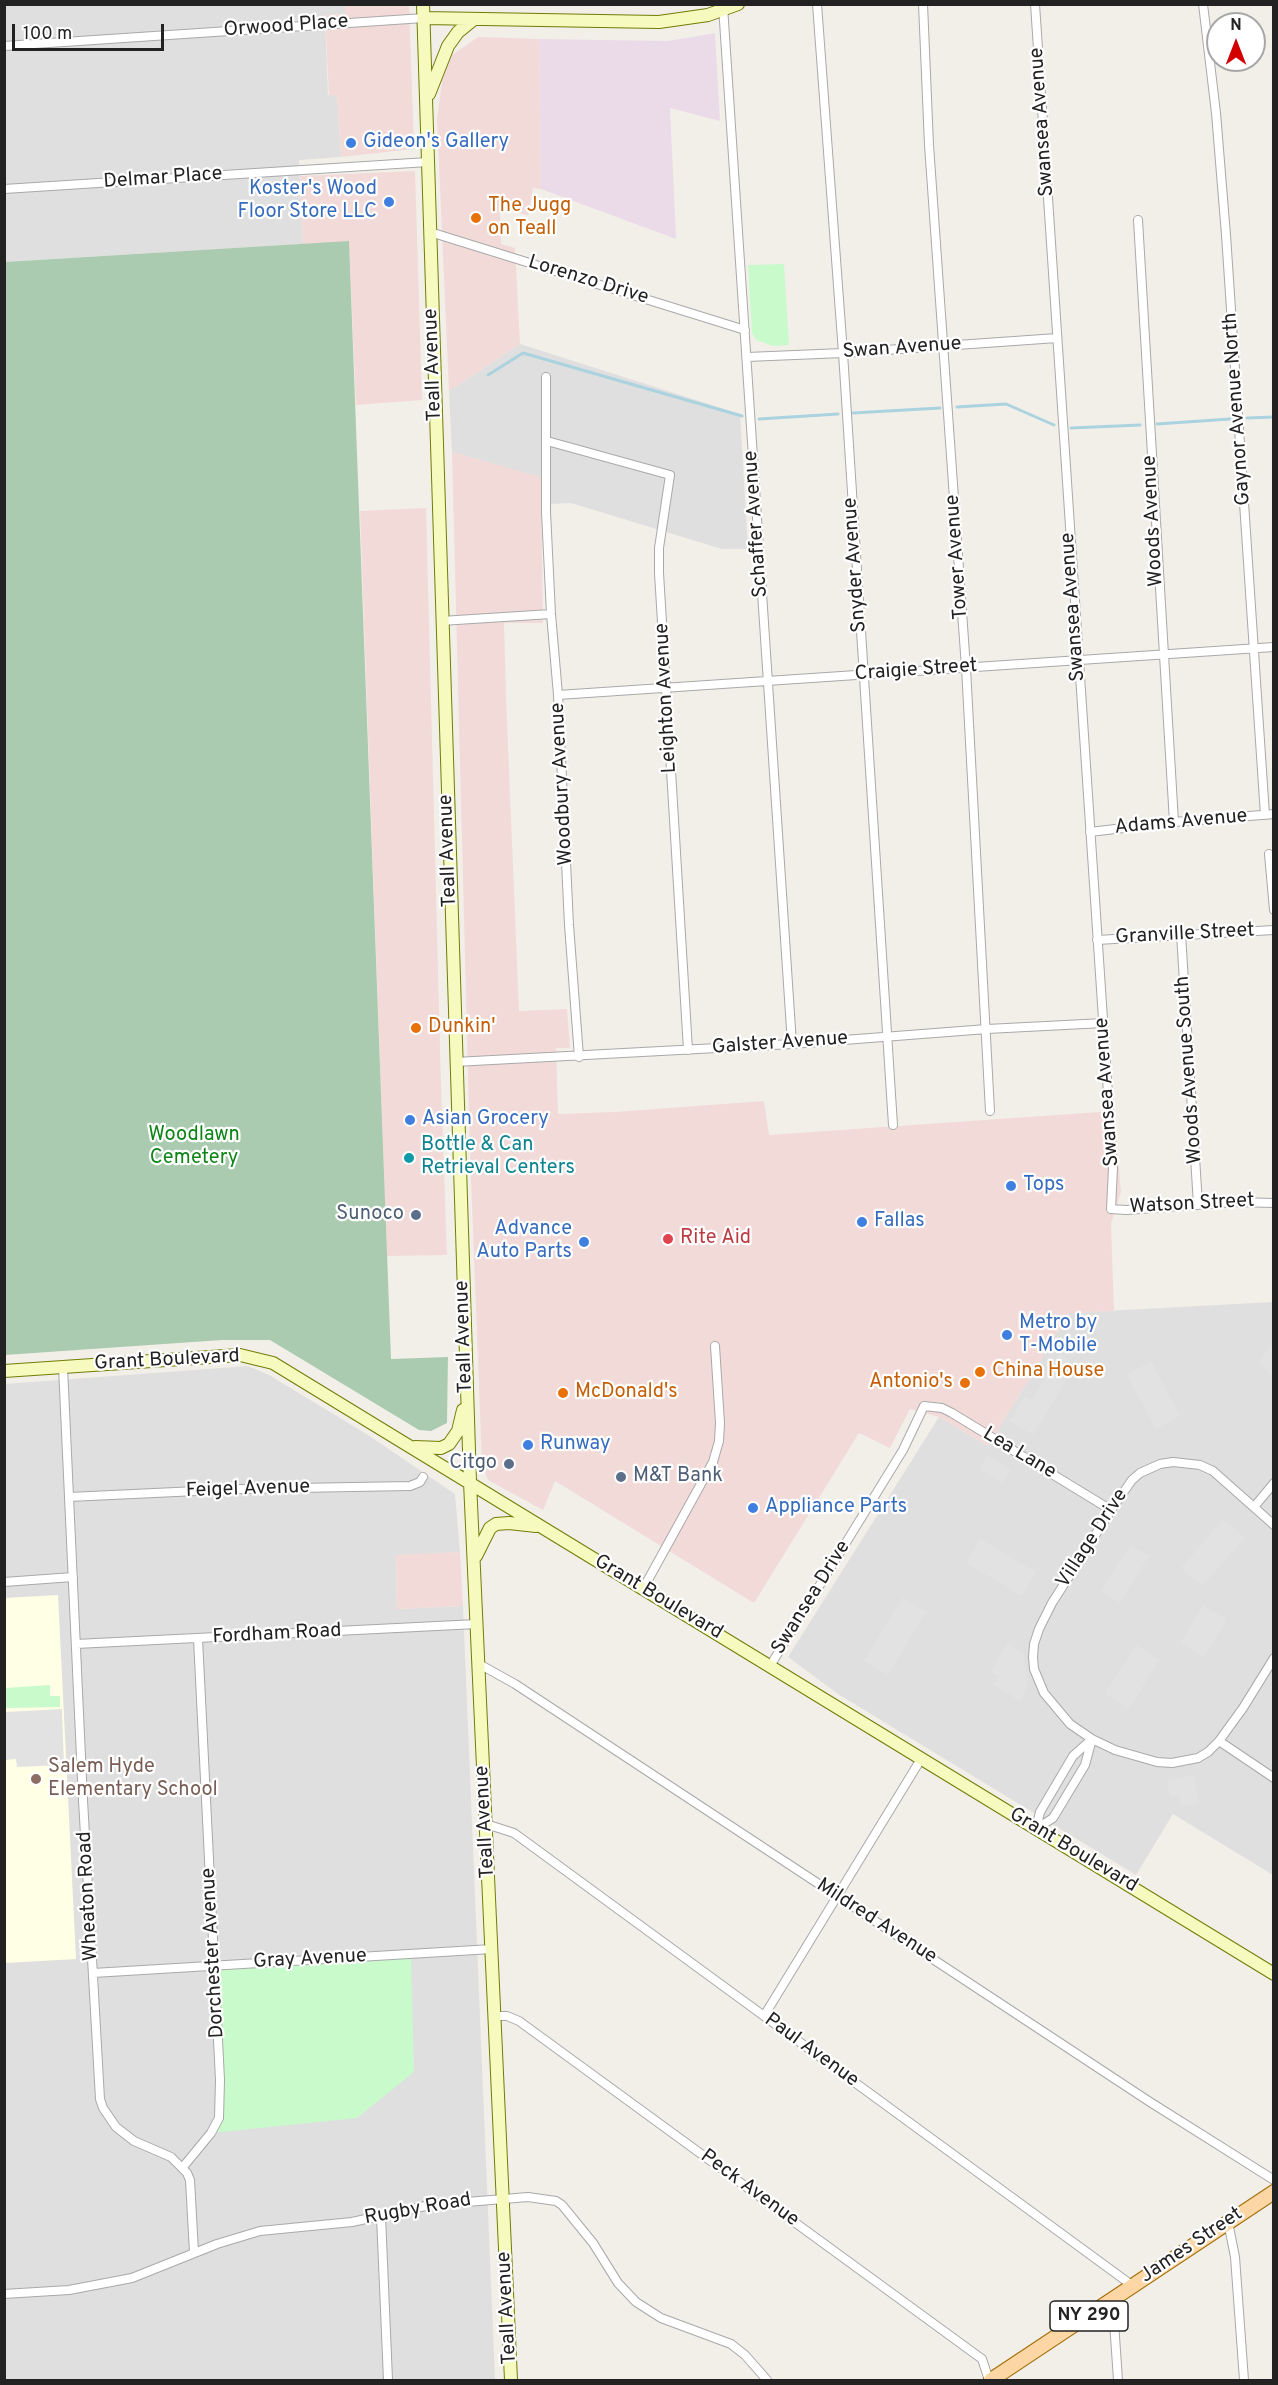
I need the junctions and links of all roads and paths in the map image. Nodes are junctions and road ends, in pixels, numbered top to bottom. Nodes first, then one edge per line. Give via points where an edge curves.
1 (423, 4) edge
2 (738, 4) edge
3 (816, 4) edge
4 (922, 4) edge
5 (1035, 4) edge
6 (1203, 4) edge
7 (724, 7) edge
8 (424, 18) junction
9 (474, 19) junction
10 (4, 46) edge
11 (426, 104) junction
12 (428, 162) junction
13 (4, 189) edge
14 (1138, 220) dead end
15 (430, 232) junction
16 (745, 330) junction
17 (1057, 338) junction
18 (943, 346) junction
19 (843, 353) junction
20 (747, 357) junction
21 (546, 377) dead end
22 (547, 441) junction
23 (551, 615) junction
24 (441, 621) junction
25 (1274, 647) edge
26 (1253, 648) junction
27 (1162, 655) junction
28 (1078, 662) junction
29 (966, 668) junction
30 (862, 674) junction
31 (768, 682) junction
32 (666, 689) junction
33 (558, 695) junction
34 (1269, 814) edge
35 (1174, 822) junction
36 (1090, 832) junction
37 (1269, 854) dead end
38 (1274, 910) edge
39 (1274, 930) edge
40 (1181, 934) junction
41 (1097, 940) junction
42 (1104, 1023) junction
43 (987, 1029) junction
44 (887, 1037) junction
45 (792, 1044) junction
46 (688, 1050) junction
47 (579, 1057) junction
48 (455, 1062) junction
49 (990, 1111) dead end
50 (893, 1125) dead end
51 (1274, 1203) edge
52 (1198, 1205) junction
53 (1111, 1209) joint
54 (715, 1346) dead end
55 (63, 1367) junction
56 (4, 1371) edge
57 (467, 1394) junction
58 (924, 1406) joint
59 (413, 1447) junction
60 (423, 1477) dead end
61 (470, 1482) junction
62 (1274, 1483) edge
63 (69, 1497) junction
64 (1254, 1507) junction
65 (1111, 1510) junction
66 (1274, 1525) edge
67 (541, 1527) junction
68 (474, 1560) junction
69 (73, 1577) junction
70 (4, 1582) edge
71 (643, 1589) junction
72 (477, 1624) junction
73 (198, 1639) junction
74 (76, 1644) junction
75 (1274, 1658) edge
76 (479, 1664) junction
77 (770, 1666) junction
78 (1092, 1739) junction
79 (1219, 1741) junction
80 (921, 1759) junction
81 (1274, 1778) edge
82 (486, 1824) junction
83 (1036, 1829) junction
84 (838, 1897) junction
85 (492, 1949) junction
86 (214, 1966) junction
87 (93, 1972) junction
88 (1274, 1974) edge
89 (495, 2016) junction
90 (764, 2016) junction
91 (183, 2167) junction
92 (1274, 2180) edge
93 (1274, 2192) edge
94 (503, 2198) junction
95 (381, 2216) junction
96 (1228, 2222) junction
97 (195, 2252) junction
98 (1133, 2286) junction
99 (4, 2294) edge
100 (1109, 2302) junction
101 (388, 2380) edge
102 (511, 2380) edge
103 (767, 2380) edge
104 (990, 2380) edge
105 (1118, 2380) edge
106 (1244, 2380) edge

1 - 8 street, Teall Avenue
2 - 7 street
3 - 19 street, Snyder Avenue
4 - 18 street, Tower Avenue
5 - 17 street, Swansea Avenue
6 - 26 street, Gaynor Avenue North via 1226,235
7 - 9 street via 678,21 659,22
7 - 16 street, Schaffer Avenue
8 - 9 street
8 - 10 street, Orwood Place
8 - 11 street, Teall Avenue
9 - 11 street via 448,46
11 - 12 street, Teall Avenue
12 - 13 street, Delmar Place
12 - 15 street, Teall Avenue
14 - 27 street, Woods Avenue
15 - 16 street, Lorenzo Drive
15 - 24 street, Teall Avenue
16 - 20 street, Schaffer Avenue
17 - 18 street, Swan Avenue
17 - 28 street, Swansea Avenue
18 - 19 street, Swan Avenue
18 - 29 street, Tower Avenue
19 - 20 street, Swan Avenue
19 - 30 street, Snyder Avenue
20 - 31 street, Schaffer Avenue
21 - 22 street, Woodbury Avenue
22 - 23 street, Woodbury Avenue
22 - 32 street, Leighton Avenue via 670,475 659,548
23 - 24 street
23 - 33 street, Woodbury Avenue
24 - 48 street, Teall Avenue
25 - 26 street, Craigie Street
26 - 27 street, Craigie Street
26 - 34 street, Gaynor Avenue North
27 - 28 street, Craigie Street
27 - 35 street, Woods Avenue
28 - 29 street, Craigie Street
28 - 36 street, Swansea Avenue
29 - 30 street, Craigie Street
29 - 43 street, Tower Avenue
30 - 31 street, Craigie Street
30 - 44 street, Snyder Avenue
31 - 32 street, Craigie Street
31 - 45 street, Schaffer Avenue
32 - 33 street, Craigie Street
32 - 46 street, Leighton Avenue
33 - 47 street, Woodbury Avenue
34 - 35 street, Adams Avenue
35 - 36 street, Adams Avenue
36 - 41 street, Swansea Avenue
37 - 38 street
39 - 40 street, Granville Street
40 - 41 street, Granville Street
40 - 52 street, Woods Avenue South
41 - 42 street, Swansea Avenue
42 - 43 street, Galster Avenue
42 - 53 street, Swansea Avenue via 1113,1168
43 - 44 street, Galster Avenue
43 - 49 street, Tower Avenue
44 - 45 street, Galster Avenue
44 - 50 street, Snyder Avenue
45 - 46 street, Galster Avenue
46 - 47 street, Galster Avenue
47 - 48 street, Galster Avenue
48 - 57 street, Teall Avenue
51 - 52 street, Watson Street
52 - 53 street, Watson Street
54 - 71 street via 720,1423 713,1462
55 - 56 street, Grant Boulevard
55 - 59 street, Grant Boulevard via 240,1355 261,1359
55 - 63 street, Wheaton Road
57 - 59 street via 458,1431 449,1444 441,1448
57 - 61 street, Teall Avenue
58 - 65 street, Lea Lane via 952,1413
58 - 77 street, Swansea Drive via 903,1450
59 - 61 street, Grant Boulevard
60 - 63 street, Feigel Avenue via 410,1486
61 - 67 street, Grant Boulevard
61 - 68 street, Teall Avenue
62 - 64 street
63 - 69 street, Wheaton Road
64 - 65 street, Village Drive via 1213,1472 1200,1465 1173,1462 1140,1473
64 - 66 street, Village Drive
65 - 78 street, Village Drive via 1052,1603 1034,1644 1034,1669 1044,1693 1070,1724
67 - 68 street via 496,1524 486,1534
67 - 71 street, Grant Boulevard
68 - 72 street, Teall Avenue
69 - 70 street
69 - 74 street, Wheaton Road
71 - 77 street, Grant Boulevard
72 - 73 street, Fordham Road
72 - 76 street, Teall Avenue
73 - 74 street, Fordham Road
73 - 86 street, Dorchester Avenue
74 - 87 street, Wheaton Road
75 - 79 street, Village Drive
76 - 82 street, Teall Avenue
76 - 84 street, Mildred Avenue
77 - 80 street, Grant Boulevard
78 - 79 street, Village Drive via 1130,1756 1172,1763 1198,1758
78 - 83 street via 1073,1756 1040,1812
78 - 83 street via 1086,1765 1053,1818
79 - 81 street
80 - 83 street, Grant Boulevard
80 - 84 street
82 - 85 street, Teall Avenue
82 - 90 street, Paul Avenue via 514,1833
83 - 88 street, Grant Boulevard
84 - 90 street
84 - 92 street, Mildred Avenue
85 - 86 street, Gray Avenue
85 - 89 street, Teall Avenue
86 - 87 street, Gray Avenue
86 - 91 street, Dorchester Avenue via 219,2118
87 - 91 street, Wheaton Road via 98,2082 103,2108 116,2127 134,2141 171,2157
89 - 94 street, Teall Avenue
89 - 104 street, Peck Avenue via 519,2021 982,2359
90 - 98 street, Paul Avenue
91 - 97 street via 190,2180
93 - 96 main road, James Street / NY 290
94 - 95 street, Rugby Road via 430,2205
94 - 102 street, Teall Avenue
94 - 103 street, Rugby Road via 528,2197 562,2205 636,2302 661,2318 731,2344
95 - 97 street, Rugby Road via 260,2231
95 - 101 street
96 - 98 main road, James Street / NY 290
96 - 106 street via 1235,2257
97 - 99 street, Rugby Road via 122,2280 69,2290
98 - 100 main road, James Street / NY 290
100 - 104 main road, James Street / NY 290
100 - 105 street

